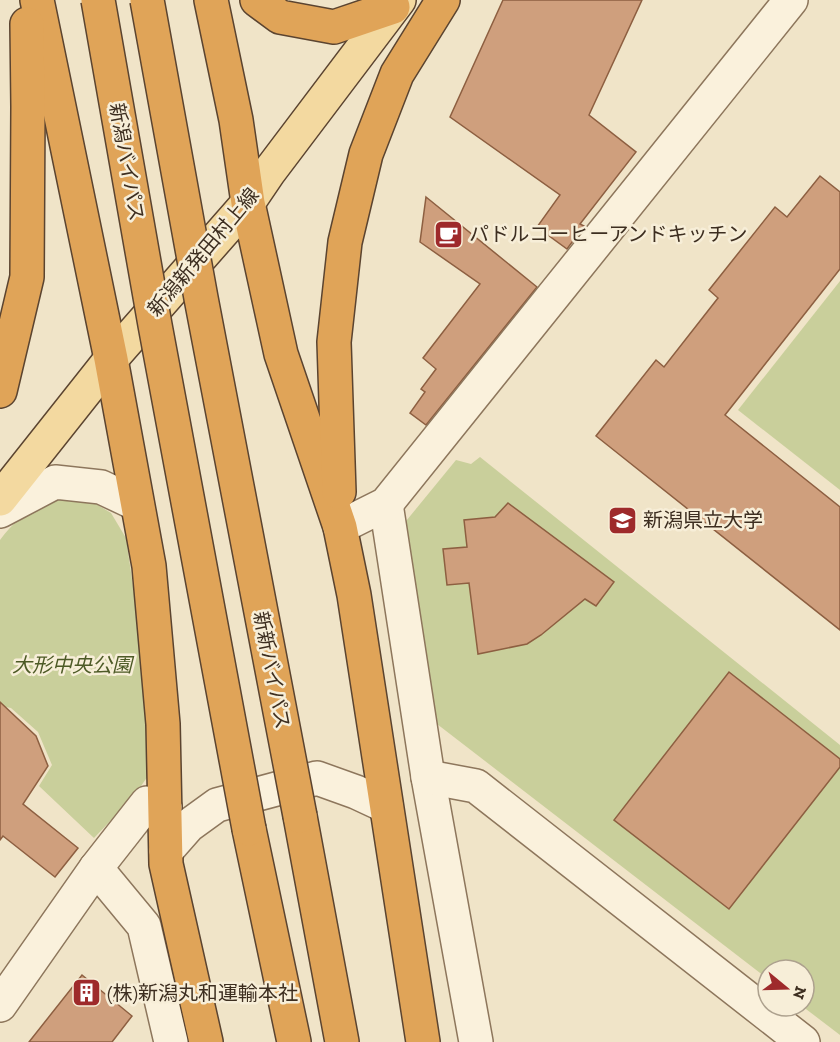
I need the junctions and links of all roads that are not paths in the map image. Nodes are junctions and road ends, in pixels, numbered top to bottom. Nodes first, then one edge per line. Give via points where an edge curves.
1 (26, 0) edge
2 (37, 0) edge
3 (98, 0) edge
4 (147, 0) edge
5 (211, 0) edge
6 (257, 0) edge
7 (444, 0) edge
8 (791, 0) edge
9 (396, 4) edge
10 (248, 203) junction
11 (111, 359) junction
12 (0, 391) edge
13 (0, 499) edge
14 (137, 504) junction
15 (386, 504) junction
16 (0, 511) edge
17 (340, 527) junction
18 (428, 777) junction
19 (386, 806) junction
20 (165, 807) junction
21 (166, 850) junction
22 (96, 868) junction
23 (0, 1005) edge
24 (171, 1042) edge
25 (206, 1042) edge
26 (294, 1042) edge
27 (342, 1042) edge
28 (423, 1042) edge
29 (476, 1042) edge
30 (803, 1042) edge

1 - 12 highway via 27,277
2 - 11 highway
3 - 26 highway, 新潟バイパス, bridge via 249,829
4 - 27 highway, 新新バイパス, bridge
5 - 10 highway via 236,120
6 - 9 highway via 280,17 334,27
7 - 17 highway via 397,74 366,154 345,242 334,342
8 - 15 street
9 - 10 main road, 新潟新発田村上線
10 - 11 main road, 新潟新発田村上線
10 - 17 highway via 281,354
11 - 13 main road, 新潟新発田村上線
11 - 14 highway
14 - 16 street via 101,487 55,482
14 - 20 highway via 152,600 163,723
15 - 17 street
15 - 18 street
17 - 19 highway
18 - 29 street
18 - 30 street via 476,786
19 - 21 street via 317,778 217,805 188,826
19 - 28 highway
20 - 21 highway
20 - 22 street via 147,803
21 - 25 highway
22 - 23 street
22 - 24 street via 144,926

